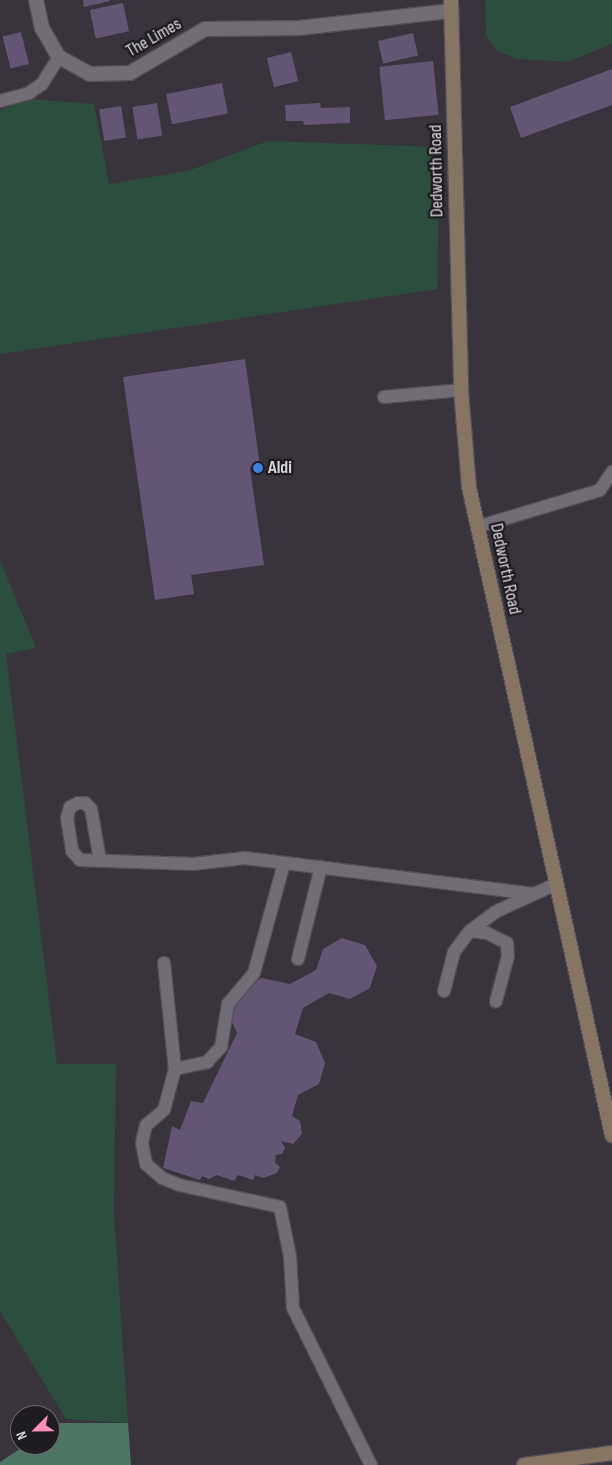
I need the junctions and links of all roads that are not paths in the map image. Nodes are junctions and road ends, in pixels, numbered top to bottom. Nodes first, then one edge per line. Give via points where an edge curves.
1 (36, 0) edge
2 (451, 6) edge
3 (60, 57) junction
4 (0, 101) edge
5 (461, 390) junction
6 (384, 396) dead end
7 (612, 472) edge
8 (477, 527) junction
9 (100, 860) dead end
10 (284, 862) junction
11 (321, 867) junction
12 (556, 884) junction
13 (532, 894) junction
14 (470, 931) junction
15 (298, 959) dead end
16 (164, 963) dead end
17 (444, 991) dead end
18 (496, 1001) dead end
19 (175, 1069) junction
20 (612, 1135) edge
21 (612, 1453) edge
22 (556, 1464) edge
23 (371, 1465) edge
24 (524, 1465) edge

1 - 3 street, The Limes via 42,28
2 - 3 street, The Limes via 299,28 205,29 130,73 90,74
2 - 5 main road, Dedworth Road
3 - 4 lane via 42,84 29,93
5 - 6 lane
5 - 8 main road, Dedworth Road via 464,446
7 - 8 lane via 600,490
8 - 12 main road, Dedworth Road
9 - 10 lane via 192,864 245,858
10 - 11 lane
10 - 19 lane via 254,973 228,1004 221,1047 206,1062
11 - 13 lane
11 - 15 lane
12 - 13 lane
12 - 20 main road, Dedworth Road
13 - 14 lane via 495,912
14 - 17 lane via 454,952
14 - 18 lane via 487,933 507,943 508,956
16 - 19 lane
19 - 23 lane via 164,1110 146,1124 142,1143 146,1164 162,1178 178,1185 280,1207 290,1256 293,1308
21 - 22 main road
22 - 24 main road

